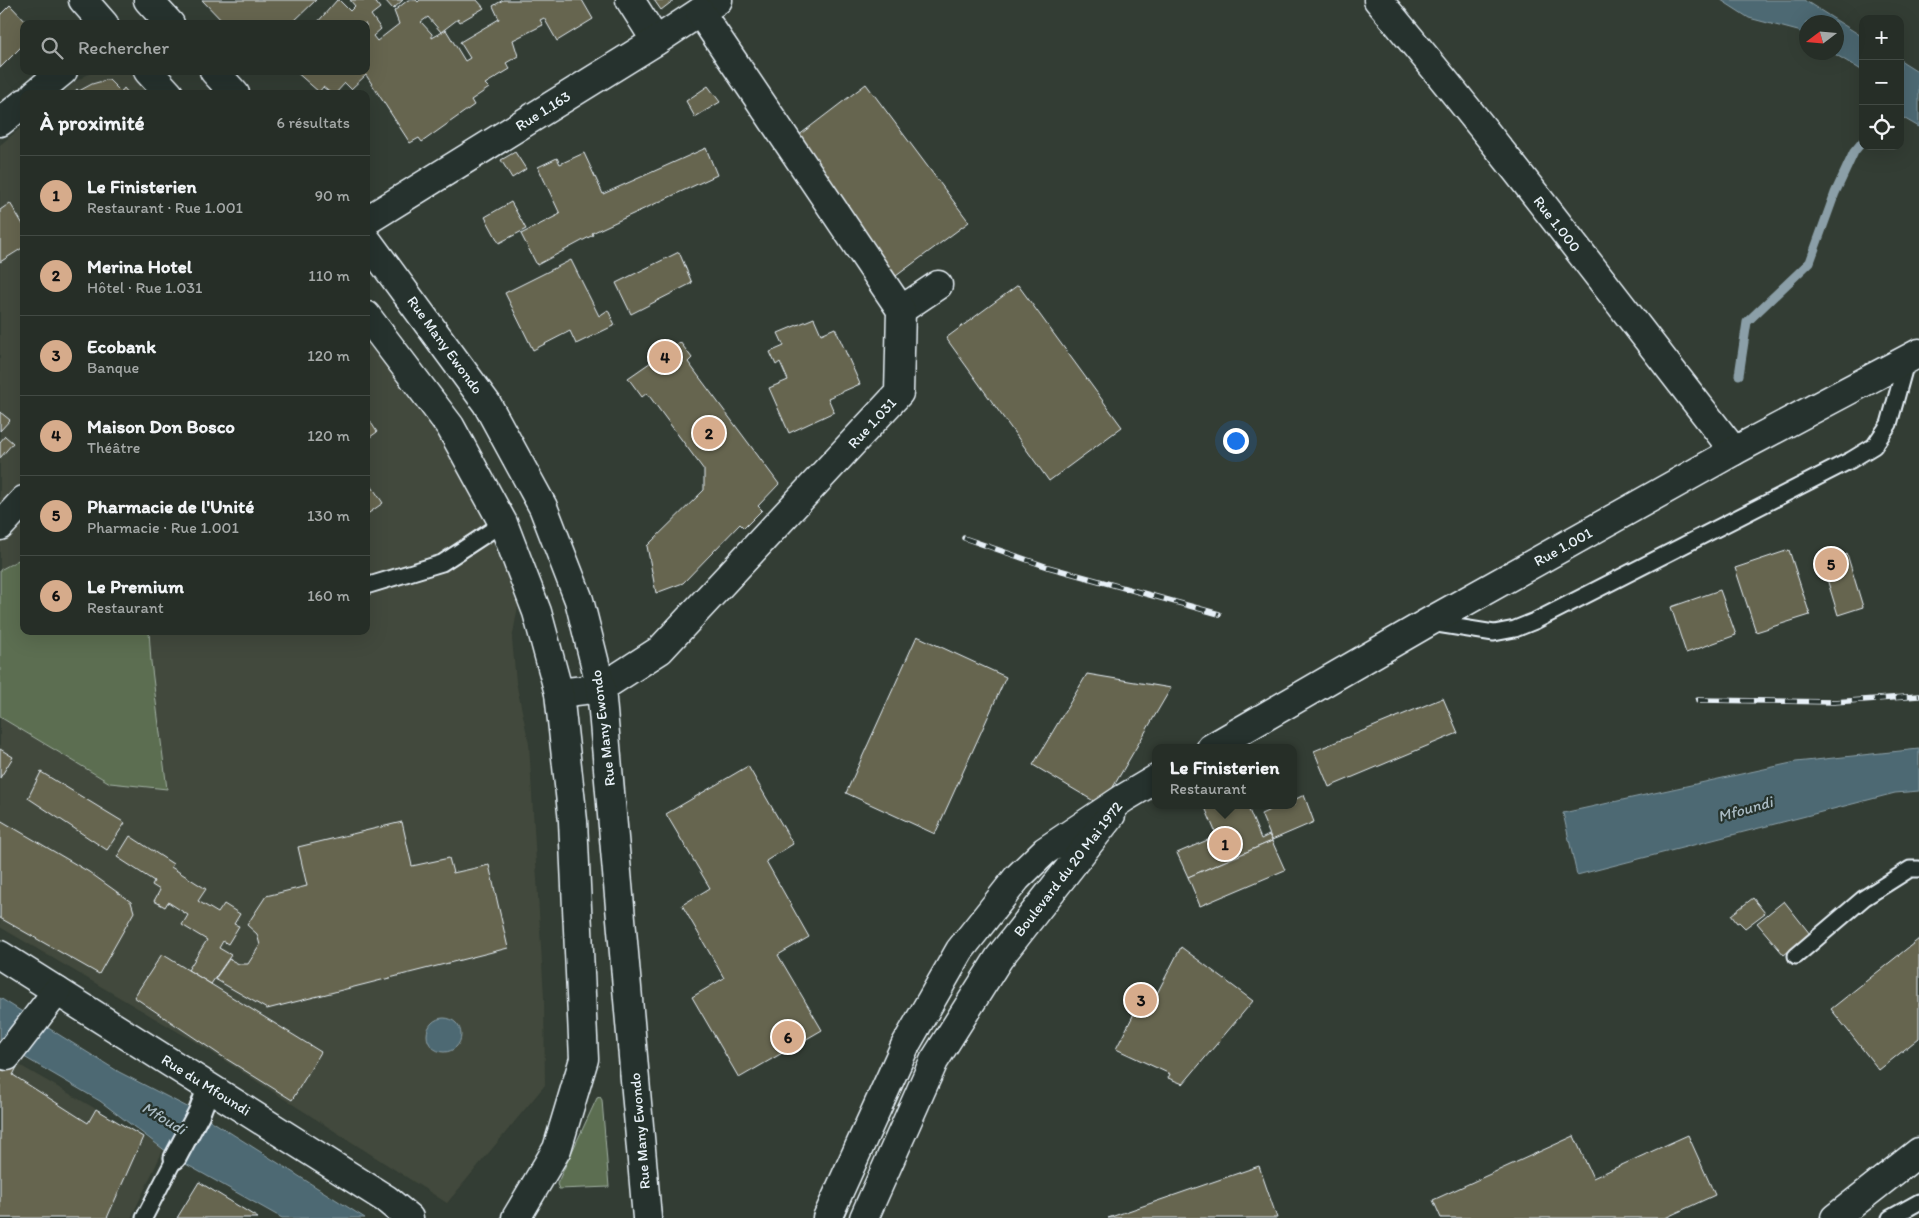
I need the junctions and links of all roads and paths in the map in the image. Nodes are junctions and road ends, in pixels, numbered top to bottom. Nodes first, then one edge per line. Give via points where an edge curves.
1 (83, 0) edge
2 (148, 0) edge
3 (630, 0) edge
4 (1378, 0) edge
5 (709, 6) edge
6 (100, 20) edge
7 (166, 20) edge
8 (656, 41) junction
9 (58, 75) edge
10 (152, 75) edge
11 (218, 75) edge
12 (40, 90) edge
13 (165, 90) edge
14 (231, 90) edge
15 (20, 106) edge
16 (0, 122) edge
17 (370, 218) edge
18 (370, 244) edge
19 (938, 285) dead end
20 (902, 310) junction
21 (370, 320) edge
22 (1913, 355) edge
23 (1734, 451) junction
24 (20, 504) edge
25 (503, 523) junction
26 (0, 526) edge
27 (370, 585) edge
28 (1428, 623) junction
29 (601, 688) junction
30 (559, 693) junction
31 (1218, 744) edge
32 (1152, 781) edge
33 (1124, 798) junction
34 (1919, 869) edge
35 (0, 955) edge
36 (1796, 956) dead end
37 (56, 992) junction
38 (7, 1056) dead end
39 (209, 1087) junction
40 (1919, 1152) edge
41 (176, 1158) joint
42 (1919, 1202) edge
43 (144, 1218) edge
44 (410, 1218) edge
45 (516, 1218) edge
46 (647, 1218) edge
47 (827, 1218) edge
48 (864, 1218) edge
49 (1835, 1218) edge
50 (1890, 1218) edge

1 - 6 main road
2 - 7 main road
3 - 8 main road
4 - 23 main road, Rue 1.000
5 - 8 main road, Rue 1.163
5 - 20 main road
8 - 17 main road, Rue 1.163
9 - 12 main road
10 - 13 main road
11 - 14 main road
15 - 16 main road
18 - 29 main road, Rue Many Ewondo via 487,404 543,507 579,600
19 - 20 main road
20 - 29 main road, Rue 1.031 via 899,394 660,650
21 - 25 main road via 450,426
22 - 23 main road, Rue 1.001
22 - 28 lane via 1889,424 1874,446 1851,460 1515,629 1494,632
23 - 28 main road, Rue 1.001
24 - 26 main road
25 - 27 lane via 442,563
25 - 30 main road via 537,612
28 - 31 main road, Rue 1.001
29 - 30 main road, Rue 1.031
29 - 46 main road, Rue Many Ewondo
30 - 45 main road via 573,821 584,1058 557,1149
32 - 33 main road
33 - 47 main road, Boulevard du 20 Mai 1972 via 1045,851 1017,878 960,950 905,1046
33 - 48 main road, Boulevard du 20 Mai 1972 via 999,958 934,1061
34 - 36 lane via 1910,869 1864,898
35 - 37 main road, Rue du Mfoundi
37 - 38 main road
37 - 39 main road, Rue du Mfoundi
39 - 41 street via 200,1113
39 - 44 main road, Rue du Mfoundi via 386,1199
40 - 49 main road
41 - 43 lane
42 - 50 lane

